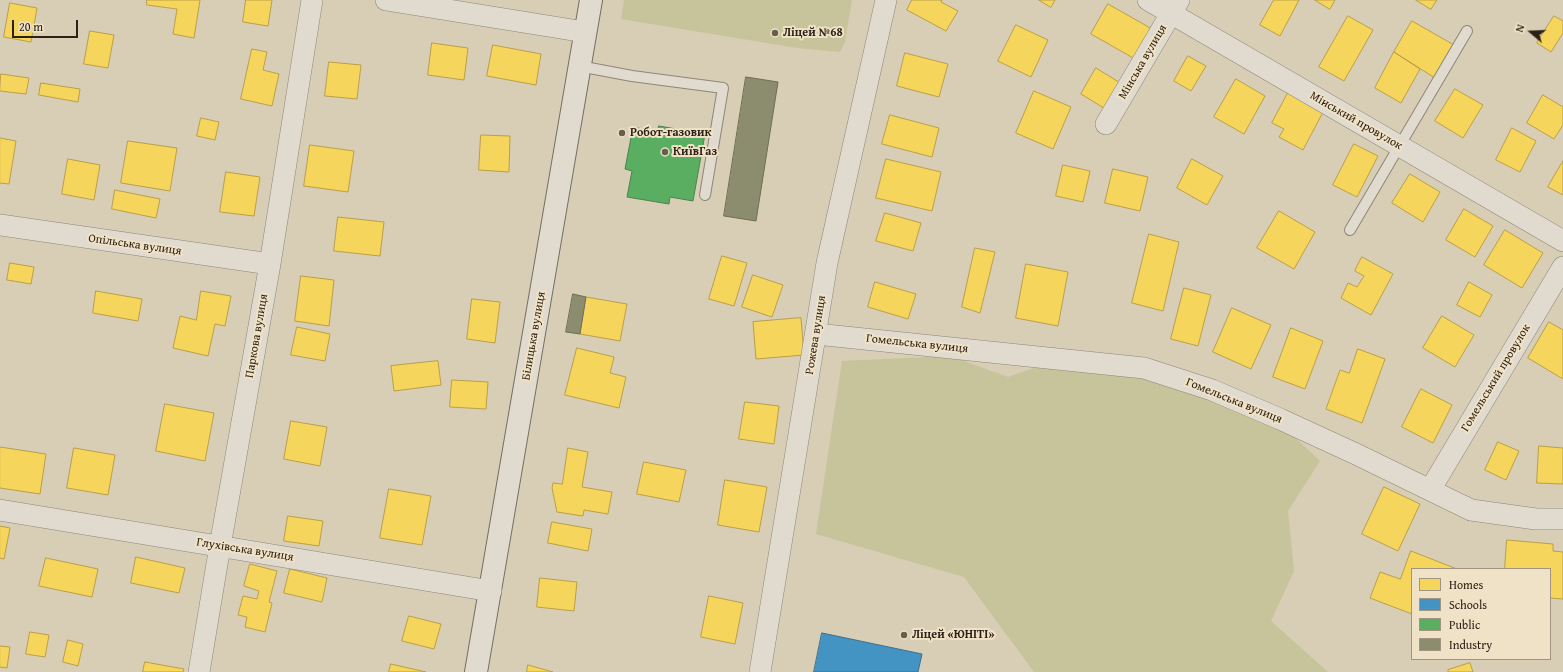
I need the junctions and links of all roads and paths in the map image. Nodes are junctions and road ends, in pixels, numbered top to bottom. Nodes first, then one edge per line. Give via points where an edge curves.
1 (312, 0) edge
2 (386, 0) edge
3 (591, 0) edge
4 (886, 0) edge
5 (1148, 0) edge
6 (1175, 7) edge
7 (1467, 31) dead end
8 (585, 32) junction
9 (579, 66) junction
10 (1106, 124) dead end
11 (1399, 146) junction
12 (705, 194) dead end
13 (0, 225) edge
14 (1350, 230) dead end
15 (1563, 241) edge
16 (270, 264) junction
17 (1563, 267) edge
18 (816, 334) junction
19 (1430, 490) junction
20 (0, 510) edge
21 (1563, 519) edge
22 (220, 546) junction
23 (491, 591) junction
24 (199, 672) edge
25 (476, 672) edge
26 (760, 672) edge

1 - 16 street, Паркова вулиця
2 - 8 street
3 - 8 main road, Білицька вулиця
4 - 18 street, Рожева вулиця via 827,263
5 - 6 street, Мінський провулок
6 - 10 street, Мінська вулиця
6 - 11 street, Мінський провулок
7 - 11 lane
8 - 9 main road, Білицька вулиця
9 - 12 lane via 723,88
9 - 23 main road, Білицька вулиця
11 - 14 lane
11 - 15 street, Мінський провулок
13 - 16 street, Опільська вулиця
16 - 22 street, Паркова вулиця
17 - 19 street, Гомельський провулок
18 - 19 street, Гомельська вулиця via 1144,368 1212,390
18 - 26 street, Рожева вулиця
19 - 21 street, Гомельська вулиця via 1471,510
20 - 22 street, Глухівська вулиця
22 - 23 street, Глухівська вулиця
22 - 24 street, Паркова вулиця
23 - 25 main road, Білицька вулиця

